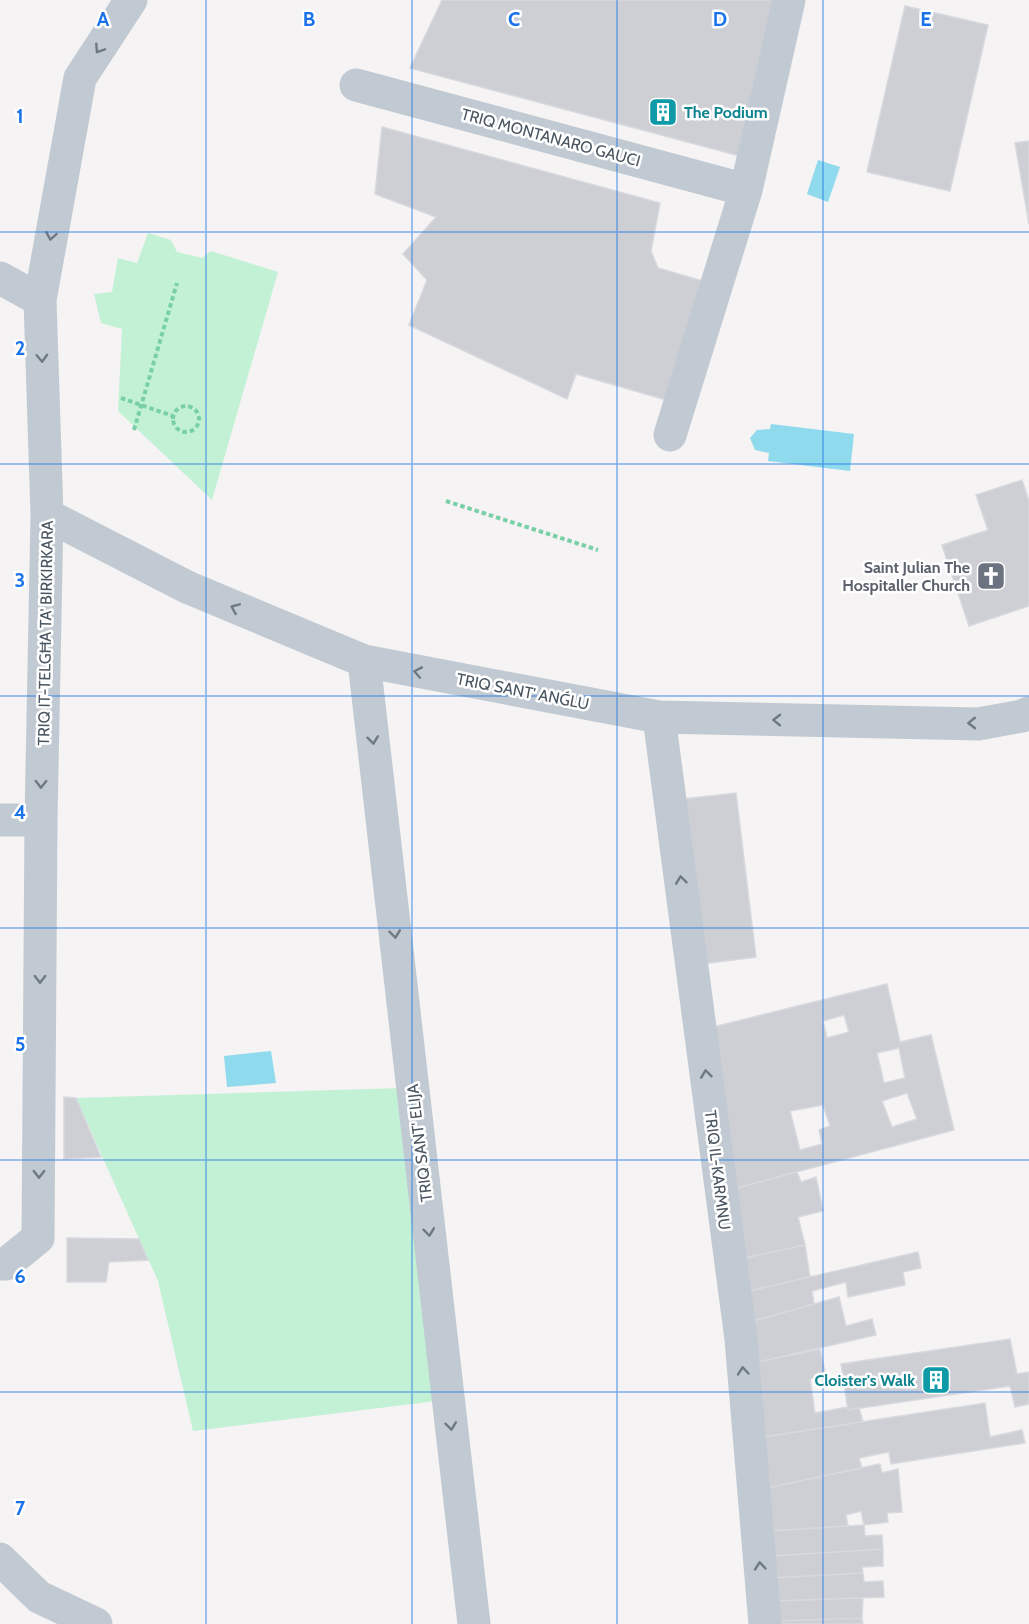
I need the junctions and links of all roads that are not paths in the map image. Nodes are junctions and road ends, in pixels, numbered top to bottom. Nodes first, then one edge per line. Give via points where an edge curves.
1 (131, 0) edge
2 (789, 0) edge
3 (356, 85) dead end
4 (746, 190) junction
5 (0, 278) edge
6 (40, 300) junction
7 (670, 435) dead end
8 (47, 515) junction
9 (364, 661) junction
10 (1029, 712) edge
11 (659, 717) junction
12 (0, 820) edge
13 (41, 820) junction
14 (0, 1264) edge
15 (0, 1559) edge
16 (35, 1612) edge
17 (96, 1624) edge
18 (474, 1624) edge
19 (765, 1624) edge

1 -> 6 street, TRIQ IT-TELGĦA TA' BIRKIRKARA via 80,78
2 - 4 street
3 - 4 street, TRIQ MONTANARO GAUCI
4 - 7 street
5 - 6 street
6 -> 8 street, TRIQ IT-TELGĦA TA' BIRKIRKARA
9 -> 8 street, TRIQ SANT' ANǴLU via 187,588
8 -> 13 street, TRIQ IT-TELGĦA TA' BIRKIRKARA
11 -> 9 street, TRIQ SANT' ANǴLU
9 -> 18 street, TRIQ SANT' ELIJA
10 -> 11 street, TRIQ SANT' ANǴLU via 978,724
19 -> 11 street, TRIQ IL-KARMNU via 741,1339
12 - 13 street
13 -> 14 street, TRIQ IT-TELGĦA TA' BIRKIRKARA via 38,1238 6,1264
15 - 16 street
16 - 17 street

